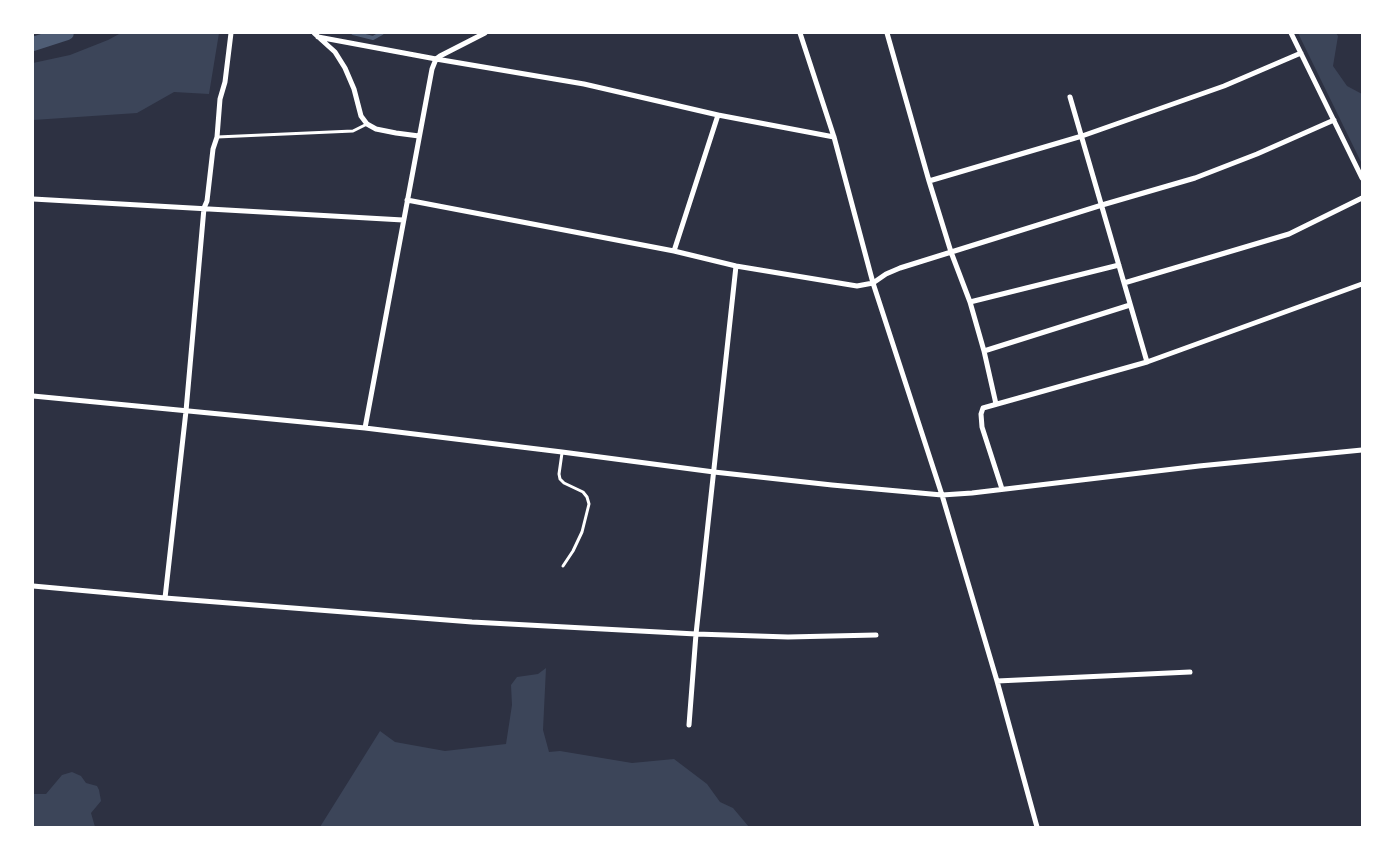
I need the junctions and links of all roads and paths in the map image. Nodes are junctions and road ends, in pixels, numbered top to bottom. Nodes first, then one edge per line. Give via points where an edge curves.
1 (231, 33) edge
2 (485, 33) edge
3 (801, 33) edge
4 (887, 33) edge
5 (1291, 33) edge
6 (316, 35) edge
7 (1300, 53) junction
8 (436, 59) junction
9 (1070, 97) dead end
10 (718, 115) junction
11 (1334, 120) junction
12 (367, 124) junction
13 (419, 136) junction
14 (834, 136) junction
15 (1082, 136) junction
16 (217, 137) junction
17 (1362, 177) edge
18 (929, 181) junction
19 (1362, 198) edge
20 (33, 199) edge
21 (407, 200) junction
22 (1102, 205) junction
23 (204, 208) junction
24 (403, 220) junction
25 (674, 251) junction
26 (951, 252) junction
27 (1119, 265) junction
28 (736, 266) junction
29 (873, 283) junction
30 (1124, 283) junction
31 (1362, 284) edge
32 (970, 302) junction
33 (1130, 305) junction
34 (984, 351) junction
35 (1147, 362) junction
36 (33, 396) edge
37 (996, 404) junction
38 (186, 411) junction
39 (365, 428) junction
40 (1362, 450) edge
41 (562, 452) junction
42 (714, 472) junction
43 (1002, 489) junction
44 (942, 495) junction
45 (563, 566) dead end
46 (33, 586) edge
47 (165, 598) junction
48 (696, 634) junction
49 (876, 635) dead end
50 (1190, 672) dead end
51 (997, 681) junction
52 (689, 725) dead end
53 (1037, 827) edge

1 - 16 street
2 - 8 street
3 - 14 street
4 - 18 street
5 - 7 street
6 - 8 street
6 - 12 street via 335,52 345,68
7 - 11 street
7 - 15 street via 1224,86
8 - 10 street via 584,84
8 - 13 street
9 - 15 street
10 - 14 street
10 - 25 street
11 - 17 street
11 - 22 street via 1195,178
12 - 13 street
12 - 16 lane via 353,131
13 - 21 street
14 - 29 street
15 - 18 street
15 - 22 street
16 - 23 street
18 - 26 street
19 - 30 street via 1289,234
20 - 23 street
21 - 24 street
21 - 25 street
22 - 26 street
22 - 27 street
23 - 24 street
23 - 38 street
24 - 39 street
25 - 28 street
26 - 29 street via 900,268
26 - 32 street
27 - 30 street
27 - 32 street
28 - 29 street via 857,286
28 - 42 street
29 - 44 street
30 - 33 street
31 - 35 street
32 - 34 street
33 - 34 street
33 - 35 street
34 - 37 street
35 - 37 street
36 - 38 street
37 - 43 street via 983,408 981,414
38 - 39 street
38 - 47 street
39 - 41 street
40 - 43 street
41 - 42 street
41 - 45 lane via 560,479 583,492 589,504 582,532
42 - 44 street
42 - 48 street
43 - 44 street
44 - 51 street
46 - 47 street
47 - 48 street via 472,622
48 - 49 street
48 - 52 street
50 - 51 street
51 - 53 street

